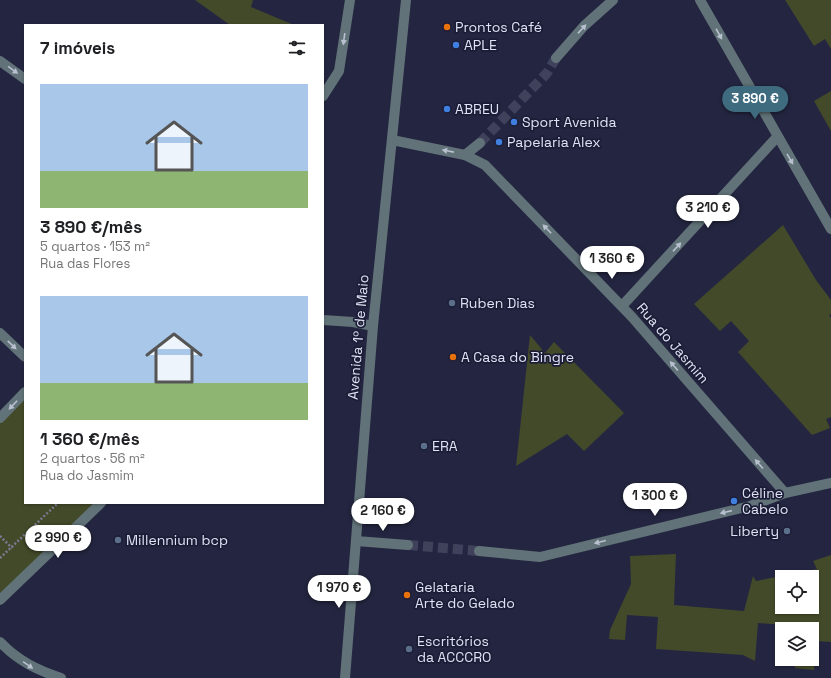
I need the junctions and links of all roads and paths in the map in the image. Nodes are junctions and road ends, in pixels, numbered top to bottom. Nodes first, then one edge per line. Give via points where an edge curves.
1 (350, 0) edge
2 (406, 0) edge
3 (613, 0) edge
4 (700, 0) edge
5 (556, 58) tunnel mouth
6 (0, 61) edge
7 (24, 78) edge
8 (324, 94) edge
9 (777, 137) junction
10 (392, 140) junction
11 (480, 143) tunnel mouth
12 (465, 155) junction
13 (831, 229) edge
14 (622, 306) junction
15 (324, 320) edge
16 (373, 326) junction
17 (0, 333) edge
18 (24, 356) edge
19 (24, 393) edge
20 (0, 418) edge
21 (831, 483) edge
22 (785, 493) junction
23 (57, 504) edge
24 (100, 504) edge
25 (0, 536) edge
26 (356, 541) junction
27 (408, 545) tunnel mouth
28 (12, 548) junction
29 (479, 552) tunnel mouth
30 (0, 558) edge
31 (0, 600) edge
32 (0, 642) edge
33 (61, 678) edge
34 (345, 678) edge

1 -> 8 street via 339,71
2 - 10 street, Avenida 1º de Maio
5 -> 3 street via 584,26
4 -> 9 street
6 -> 7 street
9 -> 13 street
14 -> 9 street
12 -> 10 street, Rua do Jasmim
10 - 16 street, Avenida 1º de Maio
11 - 12 street
14 -> 12 street, Rua do Jasmim via 485,165
22 -> 14 street, Rua do Jasmim
15 - 16 street
16 - 26 street, Avenida 1º de Maio
17 -> 18 street
19 -> 20 street
21 - 22 street
22 -> 29 street via 750,506 540,557
23 - 28 path
24 - 31 street
25 - 28 path
26 - 27 street
26 - 34 street, Avenida 1º de Maio
28 - 30 path
32 -> 33 street via 35,670

